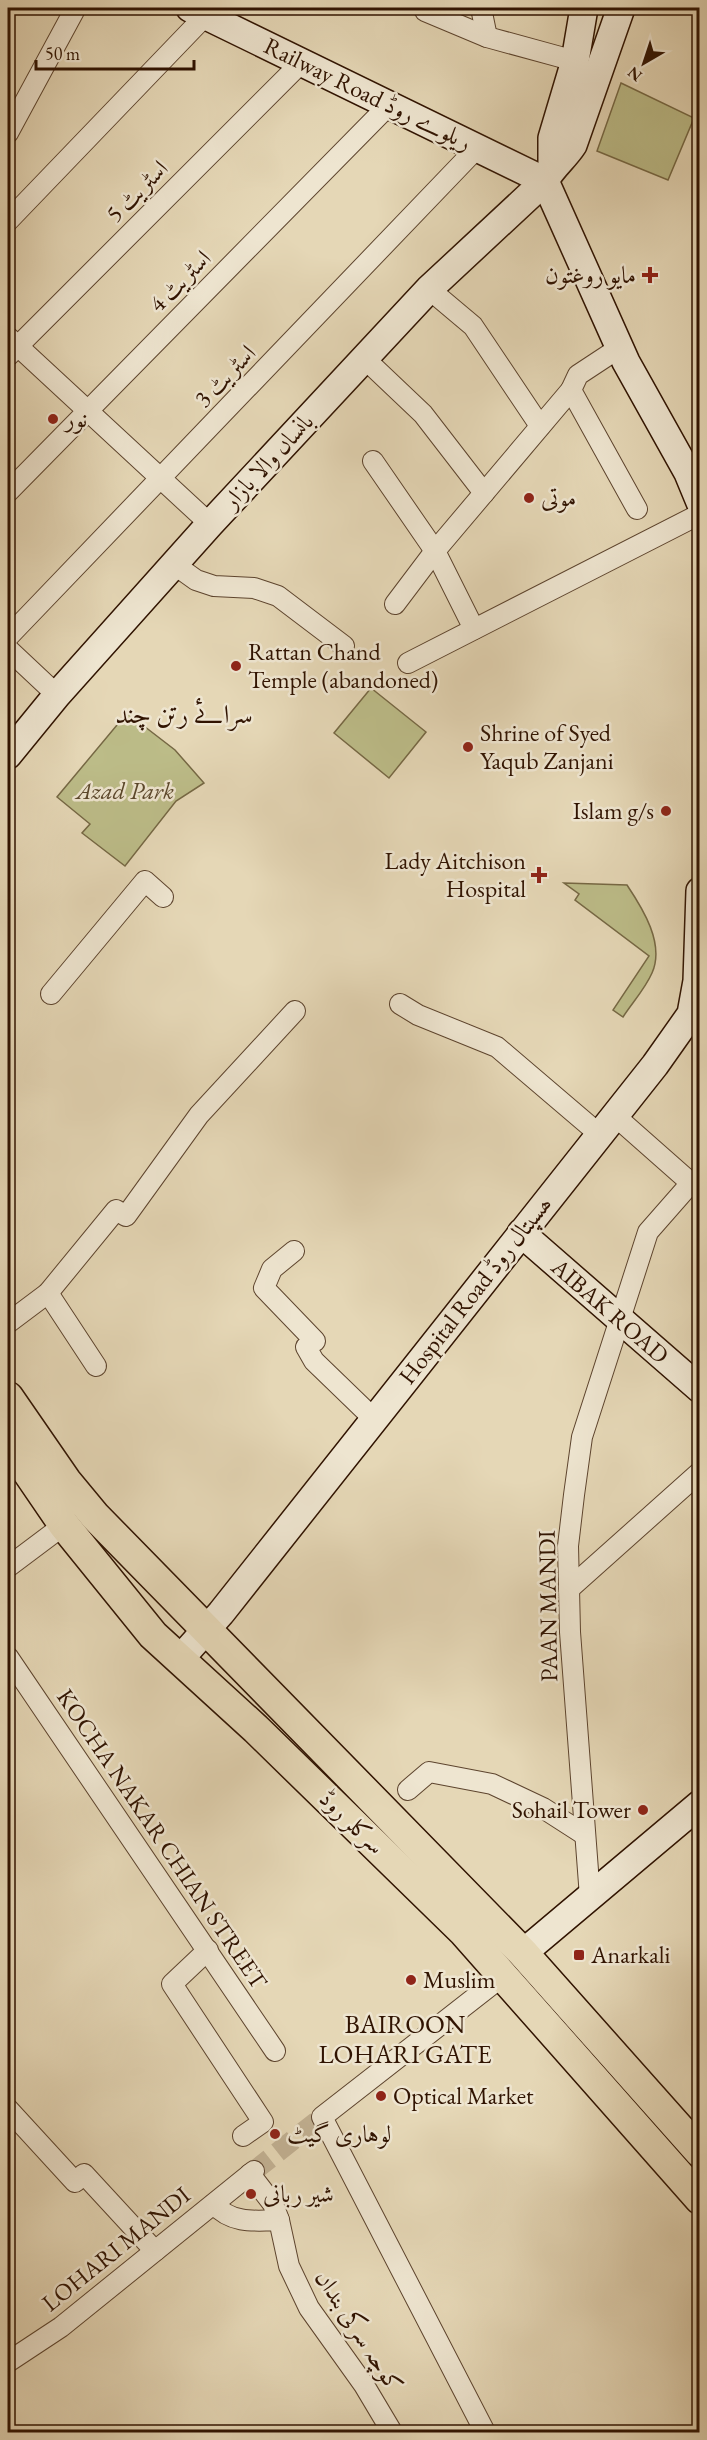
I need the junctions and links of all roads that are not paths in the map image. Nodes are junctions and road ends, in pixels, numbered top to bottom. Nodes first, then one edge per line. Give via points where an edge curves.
1 (481, 8) edge
2 (584, 8) edge
3 (621, 8) edge
4 (74, 11) dead end
5 (425, 11) dead end
6 (212, 13) edge
7 (487, 37) junction
8 (575, 61) junction
9 (302, 62) junction
10 (389, 105) junction
11 (8, 133) edge
12 (477, 148) junction
13 (548, 175) junction
14 (8, 221) edge
15 (429, 289) junction
16 (11, 346) edge
17 (620, 348) junction
18 (364, 358) junction
19 (571, 390) junction
20 (88, 411) junction
21 (540, 426) junction
22 (373, 461) dead end
23 (162, 480) junction
24 (8, 492) edge
25 (484, 493) junction
26 (699, 502) edge
27 (638, 509) dead end
28 (699, 514) edge
29 (210, 524) junction
30 (435, 551) junction
31 (175, 565) junction
32 (395, 604) dead end
33 (474, 629) junction
34 (8, 637) edge
35 (344, 646) dead end
36 (8, 649) edge
37 (408, 663) dead end
38 (57, 695) junction
39 (8, 755) edge
40 (699, 891) edge
41 (163, 897) dead end
42 (51, 994) dead end
43 (400, 1004) dead end
44 (295, 1011) dead end
45 (607, 1124) junction
46 (521, 1233) junction
47 (294, 1251) dead end
48 (48, 1293) junction
49 (618, 1318) junction
50 (8, 1323) edge
51 (96, 1366) dead end
52 (699, 1389) edge
53 (8, 1397) edge
54 (374, 1419) junction
55 (8, 1443) edge
56 (699, 1472) edge
57 (64, 1525) junction
58 (8, 1567) edge
59 (156, 1579) junction
60 (569, 1589) junction
61 (128, 1605) junction
62 (205, 1631) junction
63 (8, 1657) edge
64 (179, 1660) junction
65 (408, 1790) dead end
66 (699, 1804) edge
67 (585, 1835) junction
68 (590, 1897) junction
69 (208, 1950) junction
70 (523, 1953) junction
71 (504, 1975) junction
72 (275, 2051) dead end
73 (8, 2109) edge
74 (243, 2136) dead end
75 (699, 2152) edge
76 (252, 2173) joint
77 (699, 2199) edge
78 (214, 2204) junction
79 (279, 2220) junction
80 (155, 2251) junction
81 (8, 2362) edge
82 (392, 2433) edge
83 (484, 2433) edge

1 - 7 street
2 - 8 main road
3 - 13 main road via 573,145
4 - 11 street
5 - 7 street
6 - 9 main road, Railway Road ریلوے روڈ
6 - 14 street
7 - 8 street
8 - 13 main road via 552,138
9 - 10 main road, Railway Road ریلوے روڈ
9 - 16 street, اسٹریٹ 5
10 - 12 main road, Railway Road ریلوے روڈ
10 - 20 street, اسٹریٹ 4
12 - 13 main road, Railway Road ریلوے روڈ
12 - 23 street, اسٹریٹ 3
13 - 15 main road, بانساں والا بازار
13 - 17 main road
15 - 18 main road, بانساں والا بازار
15 - 21 street via 473,326
16 - 20 street
17 - 19 street via 578,375
17 - 26 main road via 688,473
18 - 25 street via 423,414
18 - 29 main road, بانساں والا بازار
19 - 21 street
19 - 27 street
20 - 23 street
20 - 24 street, اسٹریٹ 4
21 - 25 street
22 - 30 street
23 - 29 street
23 - 34 street, اسٹریٹ 3
25 - 30 street
28 - 33 street
29 - 31 main road, بانساں والا بازار
30 - 32 street
30 - 33 street
31 - 35 street via 196,580 214,586 254,588 278,596
31 - 38 main road, بانساں والا بازار
33 - 37 street
36 - 38 street
38 - 39 main road, بانساں والا بازار
40 - 45 main road, Hospital Road ھسپتال روڈ via 697,981 691,1014
41 - 42 street via 144,881
43 - 45 street via 497,1047
44 - 48 street via 200,1115 126,1216 116,1210
45 - 46 main road, Hospital Road ھسپتال روڈ
45 - 49 street, PAAN MANDI via 691,1183 648,1232
46 - 49 main road, AIBAK ROAD
46 - 54 main road, Hospital Road ھسپتال روڈ
47 - 54 street via 272,1269 264,1288 315,1341 306,1347 314,1361
48 - 50 street
48 - 51 street
49 - 52 main road, AIBAK ROAD
49 - 60 street, PAAN MANDI via 582,1437 568,1546
53 - 59 main road, سرکلر روڈ via 73,1490
54 - 62 main road, Hospital Road ھسپتال روڈ
55 - 57 main road, سرکلر روڈ
56 - 60 street
57 - 58 street
57 - 61 main road, سرکلر روڈ
59 - 61 main road
59 - 62 main road, سرکلر روڈ
60 - 67 street, PAAN MANDI
61 - 64 main road, سرکلر روڈ
62 - 64 main road, Hospital Road ھسپتال روڈ
62 - 70 main road, سرکلر روڈ
63 - 69 street, KOCHA NAKAR CHIAN STREET
64 - 71 main road, سرکلر روڈ via 336,1806
65 - 67 street via 429,1772 492,1784 543,1808
66 - 68 main road
67 - 68 street, PAAN MANDI
68 - 70 main road
69 - 72 street, KOCHA NAKAR CHIAN STREET
69 - 74 street via 172,1984 263,2122
70 - 75 main road, سرکلر روڈ
71 - 77 main road, سرکلر روڈ
71 - 83 street via 322,2117
73 - 80 street via 75,2182 84,2174
76 - 78 street, LOHARI MANDI
76 - 79 street, کوچہ سرکی بنداں
78 - 79 street via 230,2218
78 - 80 street, LOHARI MANDI
79 - 82 street, کوچہ سرکی بنداں via 289,2266 309,2308 364,2385
80 - 81 street, LOHARI MANDI via 61,2327

